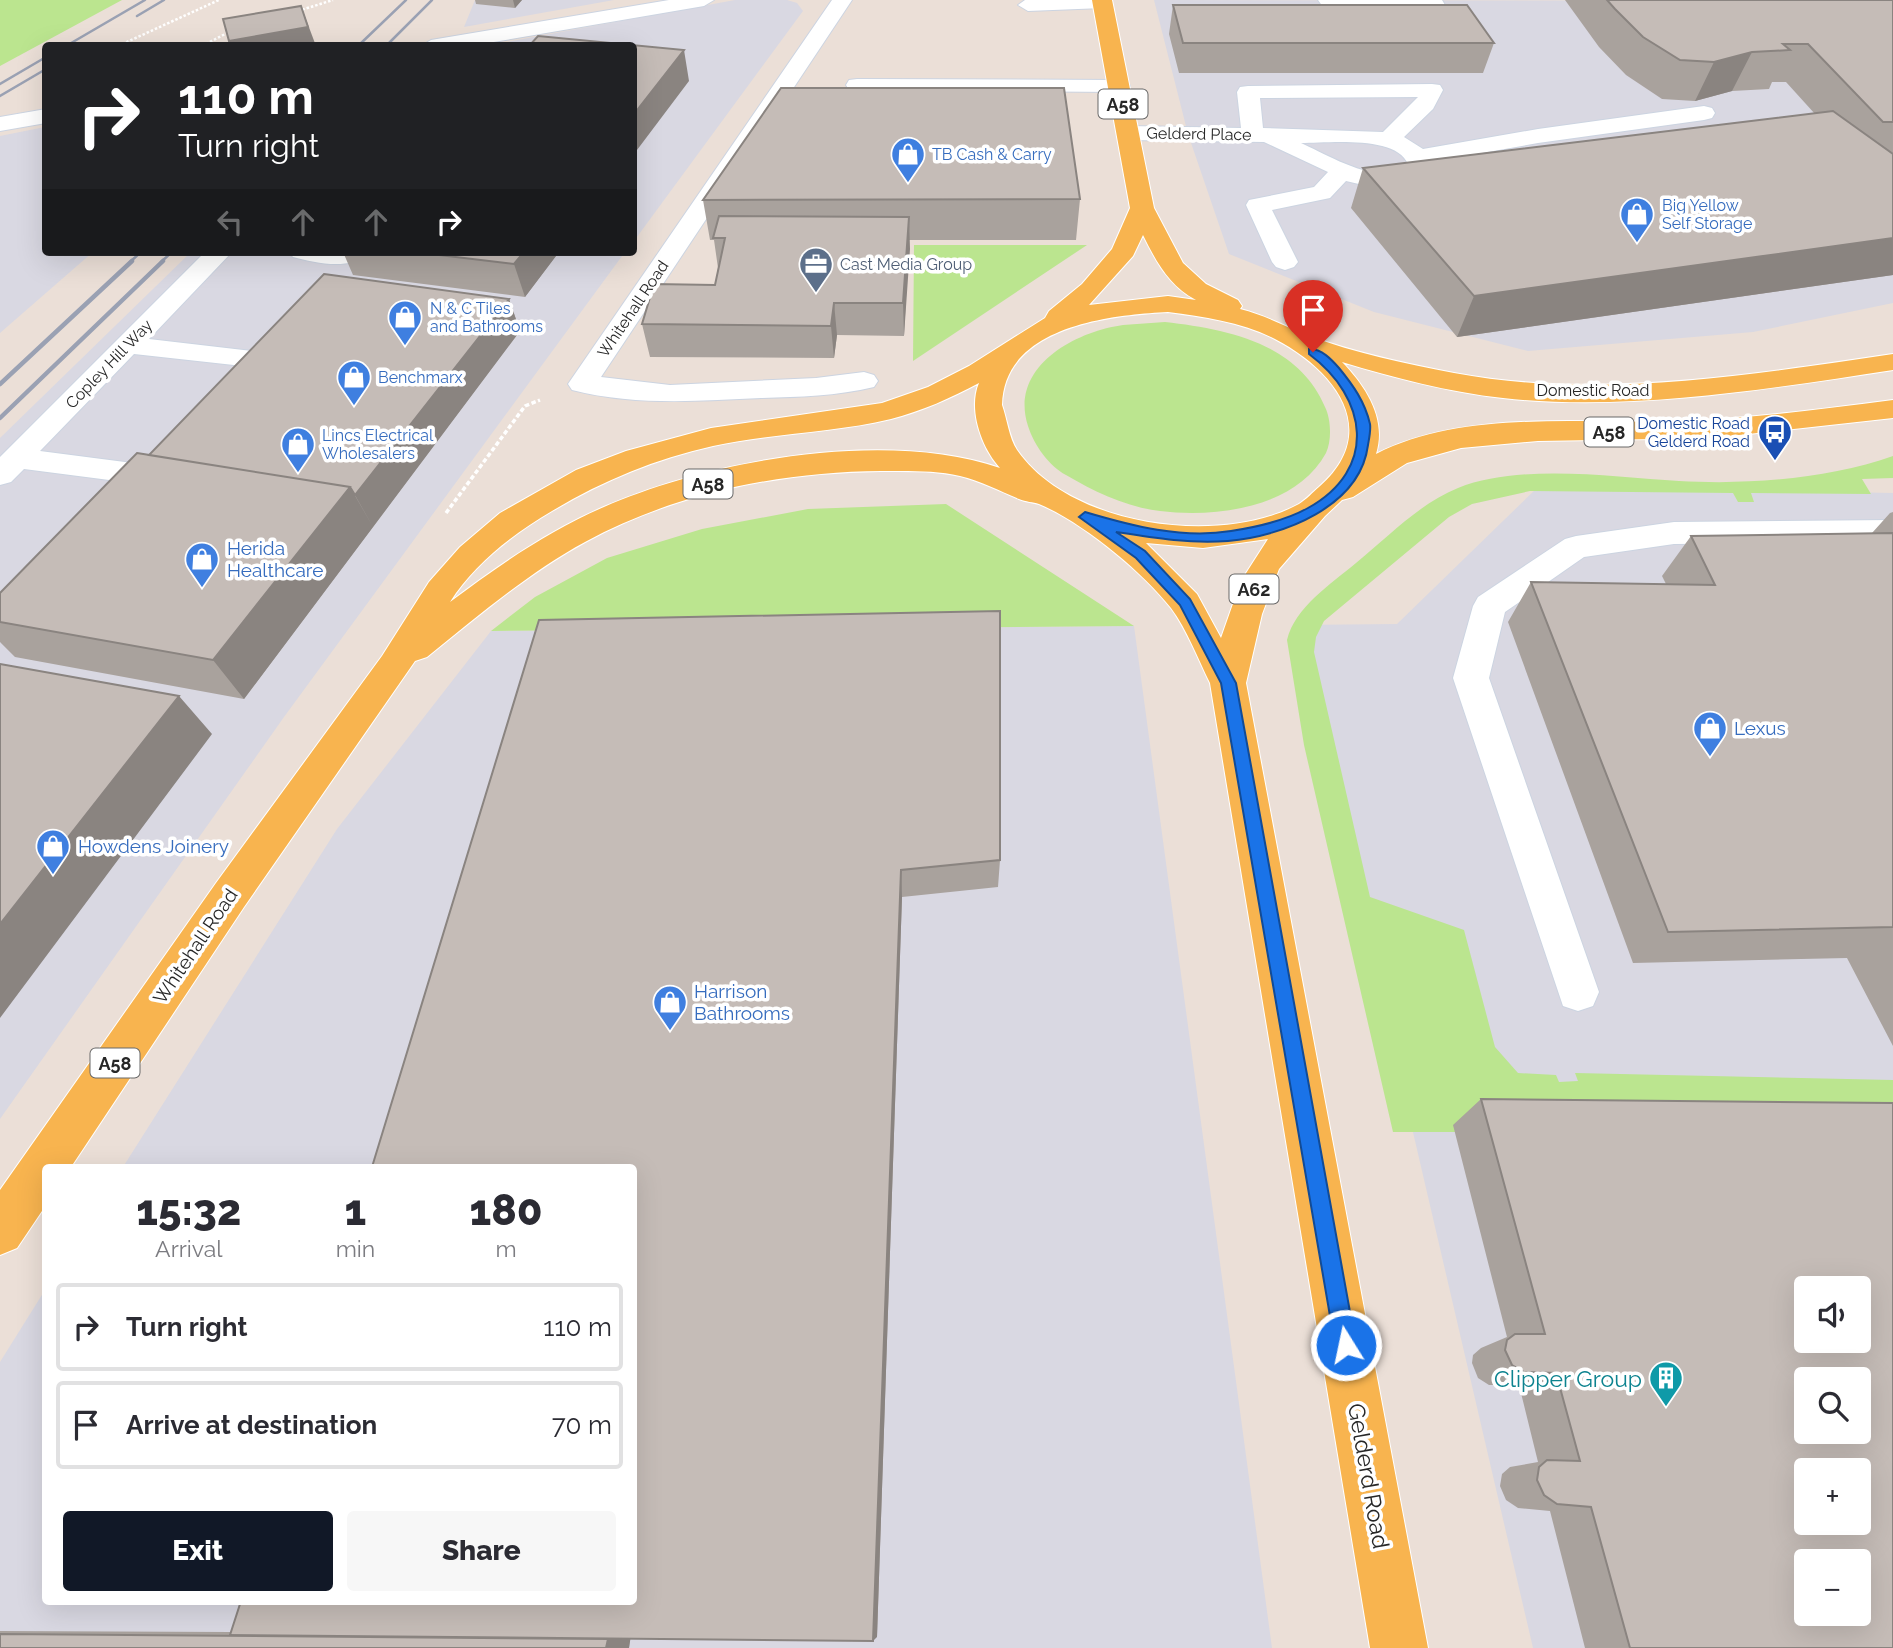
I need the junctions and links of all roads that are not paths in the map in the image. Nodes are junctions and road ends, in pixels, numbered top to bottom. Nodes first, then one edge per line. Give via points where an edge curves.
1 (704, 0) edge
2 (842, 0) edge
3 (1432, 0) edge
4 (1102, 1) edge
5 (1338, 3) edge
6 (1028, 5) dead end
7 (1325, 22) edge
8 (455, 42) edge
9 (857, 85) edge
10 (907, 86) junction
11 (1119, 86) junction
12 (905, 109) edge
13 (1704, 113) edge
14 (42, 117) edge
15 (0, 124) edge
16 (1128, 133) junction
17 (1261, 136) junction
18 (1389, 139) junction
19 (1418, 157) junction
20 (1342, 171) junction
21 (1142, 208) junction
22 (215, 256) edge
23 (336, 256) edge
24 (344, 257) dead end
25 (1285, 262) dead end
26 (1259, 322) junction
27 (1046, 327) junction
28 (1297, 340) junction
29 (127, 345) junction
30 (1019, 346) junction
31 (252, 359) edge
32 (1893, 362) edge
33 (864, 381) dead end
34 (1893, 409) edge
35 (8, 466) edge
36 (148, 475) edge
37 (1325, 502) junction
38 (1074, 512) junction
39 (1893, 531) edge
40 (394, 665) junction
41 (1228, 683) junction
42 (1578, 992) dead end
43 (44, 1164) edge
44 (42, 1168) edge
45 (1, 1227) edge
46 (1399, 1648) edge

1 - 8 street
2 - 33 street, Whitehall Road via 582,384 670,394
3 - 5 street via 1435,5
4 - 6 street
4 - 11 main road, A58
5 - 7 street via 1353,22
9 - 10 street
10 - 11 street
10 - 12 street
11 - 16 main road, A58
13 - 19 street
14 - 15 street
16 - 17 street, Gelderd Place
16 - 21 main road, A58
17 - 18 street, Gelderd Place
17 - 18 street via 1248,92 1432,90 1425,104
17 - 20 street, Gelderd Place
18 - 19 street, Gelderd Place
19 - 20 street, Gelderd Place via 1418,171 1398,179 1369,179
20 - 25 street via 1322,192 1258,205
21 - 26 main road via 1172,267 1197,290
21 - 27 main road, A58 via 1124,251 1091,290
22 - 29 street, Copley Hill Way
23 - 24 street
26 - 27 main road via 1214,309 1168,304 1121,306 1079,314
26 - 28 main road
27 - 30 main road, A58
28 - 32 main road, Domestic Road via 1455,382 1559,392 1657,390 1771,380
28 - 37 main road via 1329,363 1352,391 1365,426 1360,461
29 - 31 street
29 - 35 street, Copley Hill Way
30 - 38 main road via 999,367 987,403 995,441 1020,476
30 - 40 main road, Whitehall Road / A58 via 938,393 887,411 711,437 587,477 511,521 471,555 441,590
34 - 37 main road, A58 via 1688,430 1451,440 1395,456
35 - 36 street
37 - 38 main road, A58 via 1283,524 1230,536 1172,537 1114,527
37 - 41 main road, Gelderd Road / A62 via 1275,552 1258,578
38 - 40 main road, Whitehall Road / A58 via 988,474 949,465 883,461 805,465 715,482 647,502 574,534 476,600
38 - 41 main road, Gelderd Road / A62 via 1140,555 1185,602
39 - 42 street via 1674,533 1576,547 1490,606 1471,678
40 - 43 main road, Whitehall Road / A58
41 - 46 main road, Gelderd Road / A62
44 - 45 main road, Whitehall Road / A58

